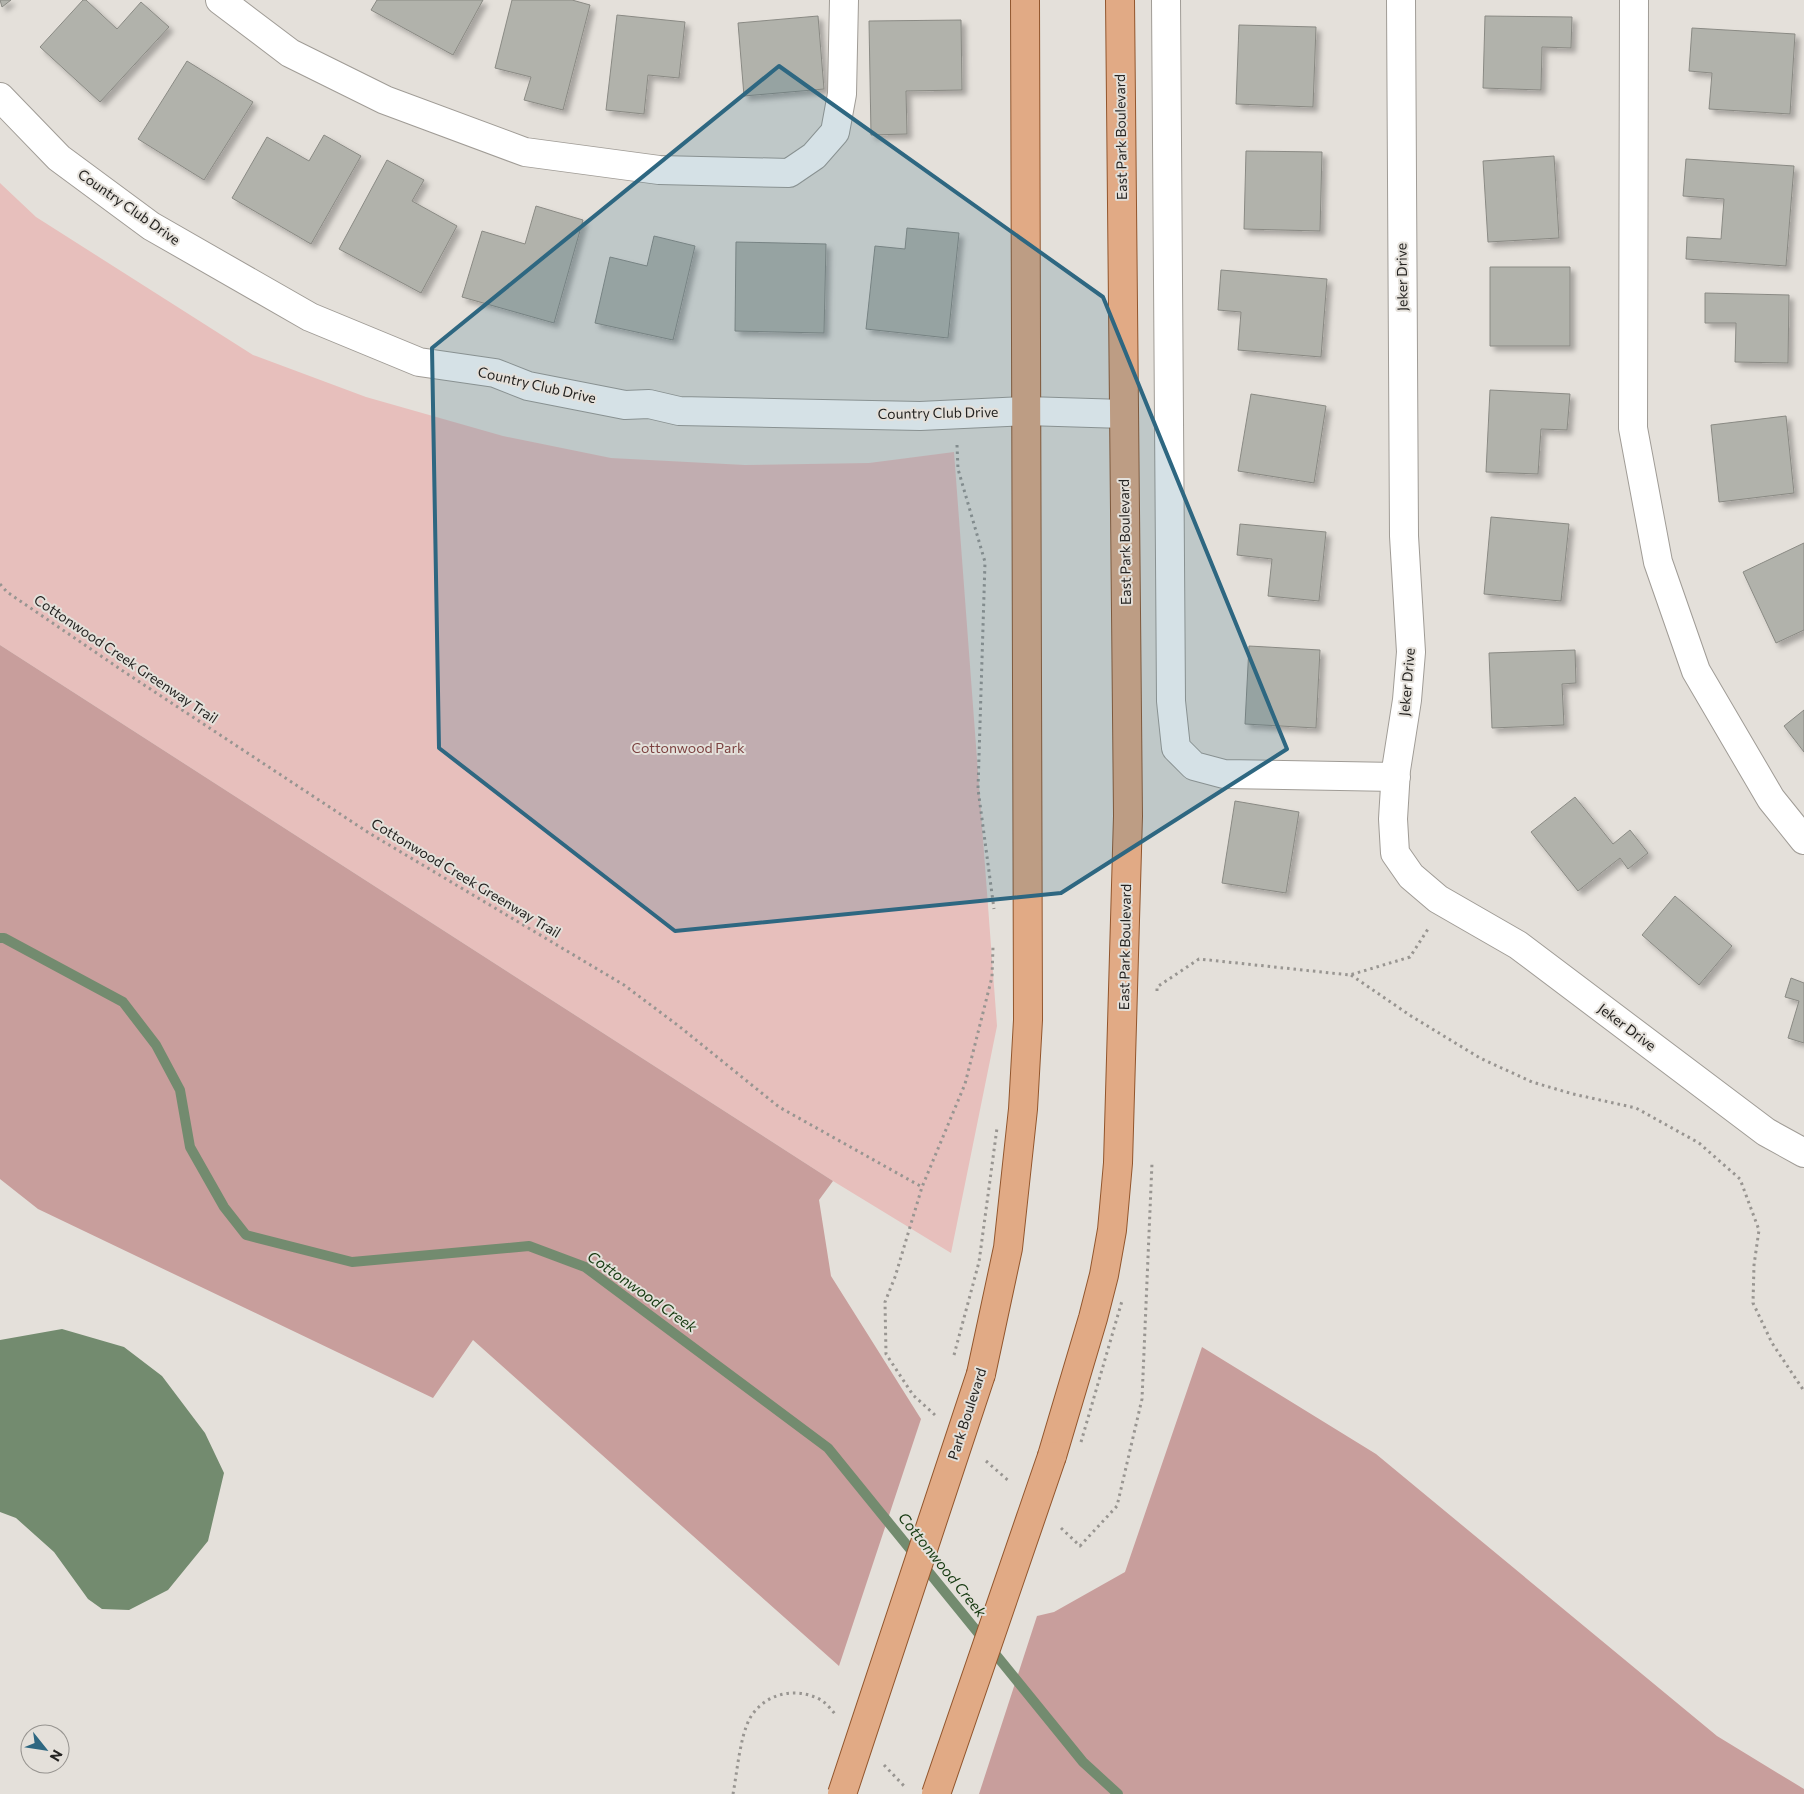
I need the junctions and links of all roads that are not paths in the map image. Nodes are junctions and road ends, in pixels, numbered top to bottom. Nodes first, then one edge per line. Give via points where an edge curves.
1 (220, 0) edge
2 (844, 0) edge
3 (1024, 0) edge
4 (1120, 0) edge
5 (1166, 0) edge
6 (1401, 0) edge
7 (1634, 0) edge
8 (0, 98) edge
9 (1026, 411) junction
10 (1124, 414) junction
11 (1396, 777) junction
12 (1804, 840) edge
13 (1804, 1153) edge
14 (842, 1794) edge
15 (936, 1794) edge

1 - 2 street via 299,58 385,100 525,152 659,170 789,173 814,156 835,132 842,94
3 - 9 main road
4 - 10 main road, East Park Boulevard
5 - 11 street via 1171,701 1176,748 1194,766 1224,774
6 - 11 street, Jeker Drive via 1404,536 1411,652
7 - 12 street via 1633,428 1658,562 1696,671 1771,799
8 - 9 street, Country Club Drive via 59,158 151,226 310,317 419,362 495,373 528,386 625,405 649,404 678,411 910,416
9 - 10 street, Country Club Drive
9 - 14 main road, Park Boulevard, bridge via 1028,1020 1023,1110 1008,1248 981,1374
10 - 15 main road, East Park Boulevard, bridge via 1128,816 1118,1163 1112,1230 1093,1318 1052,1456
11 - 13 street, Jeker Drive via 1395,853 1410,876 1445,903 1518,945 1766,1132

